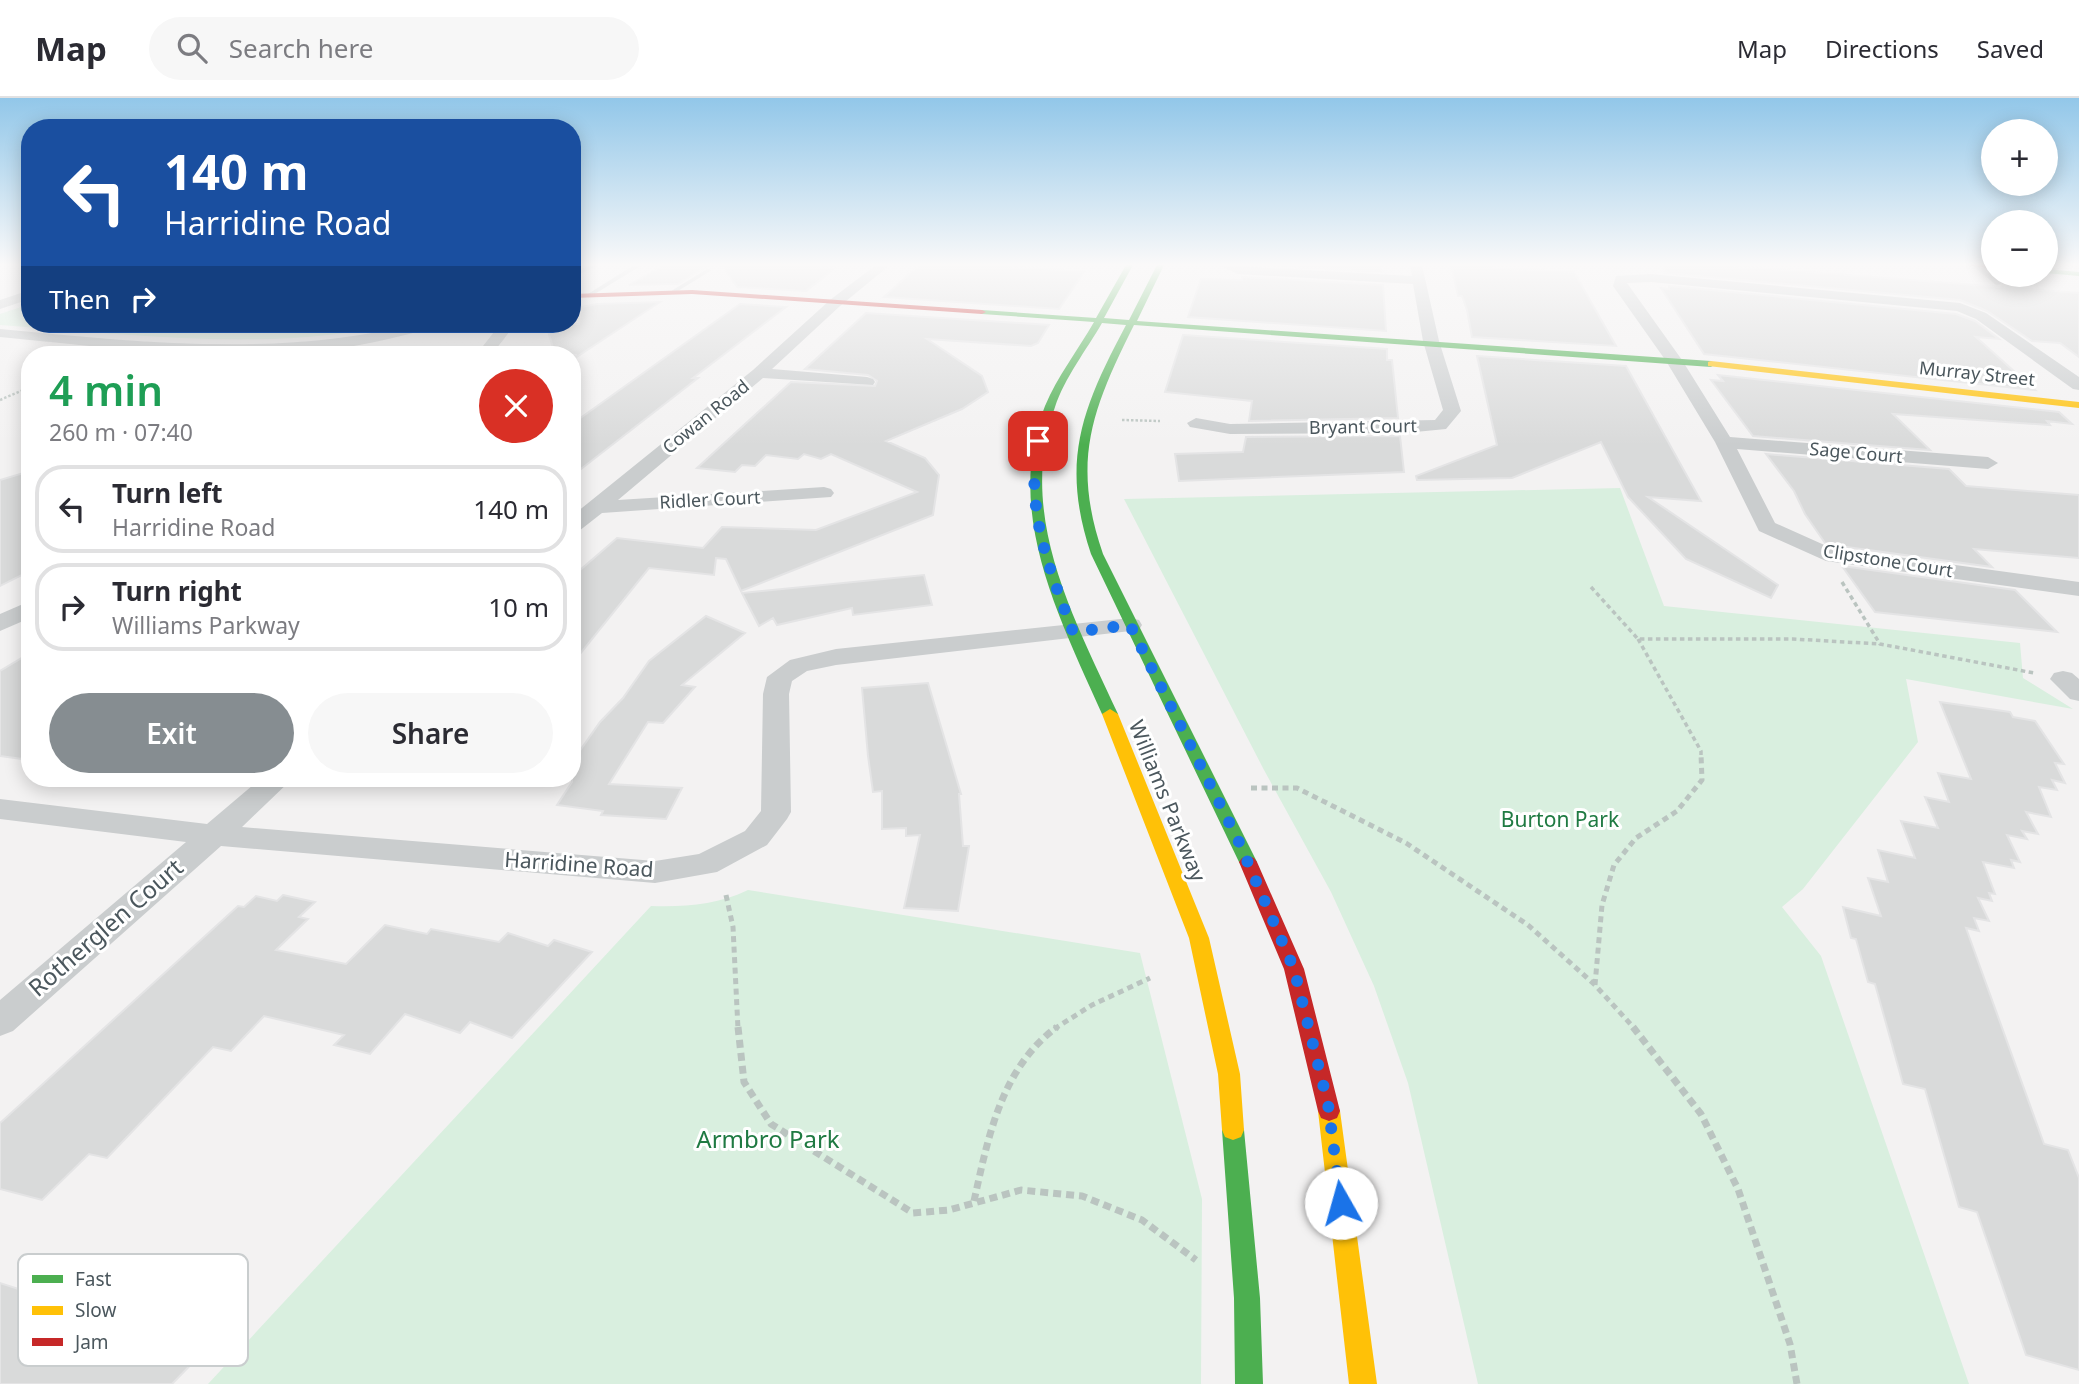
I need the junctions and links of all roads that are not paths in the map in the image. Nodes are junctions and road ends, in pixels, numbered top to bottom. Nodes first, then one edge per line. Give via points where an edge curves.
1 (811, 325) edge
2 (1095, 325) edge
3 (1132, 325) edge
4 (1166, 325) edge
5 (1428, 325) edge
6 (1648, 325) edge
7 (1994, 325) edge
8 (0, 333) edge
9 (396, 333) edge
10 (501, 333) edge
11 (1431, 341) junction
12 (152, 346) edge
13 (319, 346) edge
14 (489, 346) edge
15 (1674, 360) junction
16 (759, 373) junction
17 (867, 382) dead end
18 (2079, 385) edge
19 (2079, 405) edge
20 (1196, 423) dead end
21 (1724, 442) junction
22 (1988, 464) dead end
23 (824, 494) dead end
24 (597, 507) junction
25 (581, 520) edge
26 (2079, 589) edge
27 (21, 613) edge
28 (0, 624) edge
29 (1130, 625) junction
30 (1073, 632) junction
31 (269, 787) edge
32 (0, 808) edge
33 (212, 835) junction
34 (0, 1021) edge
35 (1249, 1384) edge
36 (1363, 1384) edge

1 - 16 street, Cowan Road
2 - 30 main road, Williams Parkway via 1050,407 1034,469 1041,544
3 - 29 main road, Williams Parkway via 1088,418 1080,472 1088,528
4 - 11 main road, Murray Street
5 - 11 street
6 - 15 street, Clipstone Court
7 - 18 street, Clipstone Court
8 - 12 street
9 - 13 street
10 - 14 street
11 - 15 main road, Murray Street
11 - 20 street, Bryant Court via 1452,411 1440,425 1230,429
15 - 19 main road, Murray Street
15 - 21 street, Clipstone Court
16 - 17 street
16 - 24 street, Cowan Road
21 - 22 street, Sage Court
21 - 26 street, Clipstone Court via 1766,527 1826,554
23 - 24 street, Ridler Court
24 - 25 street, Cowan Road
27 - 28 street
29 - 30 street, Harridine Road
29 - 36 main road, Williams Parkway via 1239,842 1294,969 1328,1104
30 - 33 street, Harridine Road via 836,657 799,665 780,677 776,812 756,838 706,864 655,872
30 - 35 main road, Williams Parkway via 1199,938 1229,1074 1247,1298
31 - 33 street
32 - 33 street, Harridine Road
33 - 34 street, Rotherglen Court

